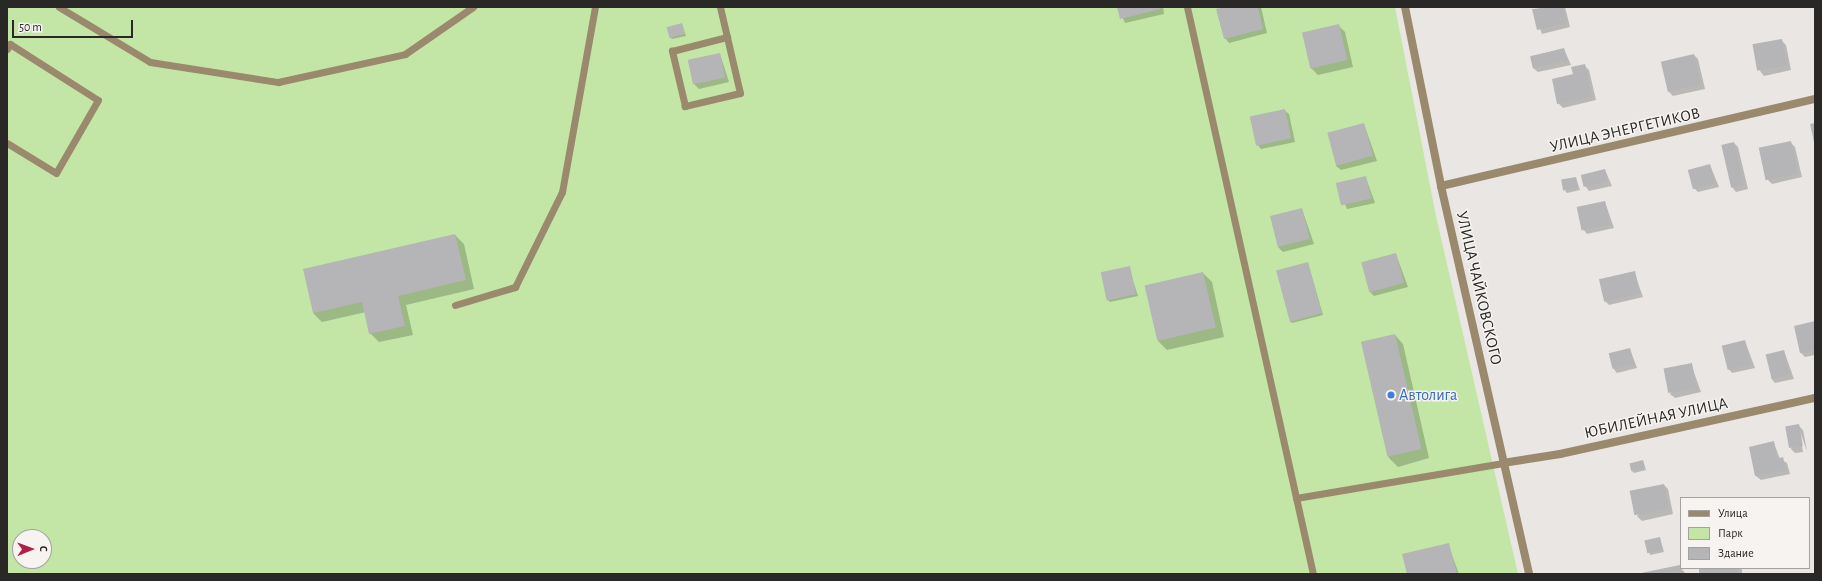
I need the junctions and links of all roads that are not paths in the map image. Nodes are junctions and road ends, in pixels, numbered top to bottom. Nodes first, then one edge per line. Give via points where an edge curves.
1 (59, 7) edge
2 (473, 7) edge
3 (595, 7) edge
4 (720, 7) edge
5 (1187, 7) edge
6 (1406, 7) edge
7 (727, 38) junction
8 (7, 49) edge
9 (1815, 100) edge
10 (7, 143) edge
11 (1441, 186) junction
12 (455, 305) dead end
13 (1815, 398) edge
14 (1503, 463) junction
15 (1296, 498) junction
16 (1313, 574) edge
17 (1529, 574) edge

1 - 2 lane via 150,62 278,82 405,54
3 - 12 lane via 562,192 515,287
4 - 7 lane
5 - 15 lane
6 - 11 street, УЛИЦА ЧАЙКОВСКОГО
7 - 7 lane via 740,93 685,106 672,50
8 - 10 lane via 10,44 98,100 56,173
9 - 11 street, УЛИЦА ЭНЕРГЕТИКОВ
11 - 14 street, УЛИЦА ЧАЙКОВСКОГО
13 - 14 street, ЮБИЛЕЙНАЯ УЛИЦА via 1560,454
14 - 15 lane
14 - 17 street, УЛИЦА ЧАЙКОВСКОГО
15 - 16 lane

